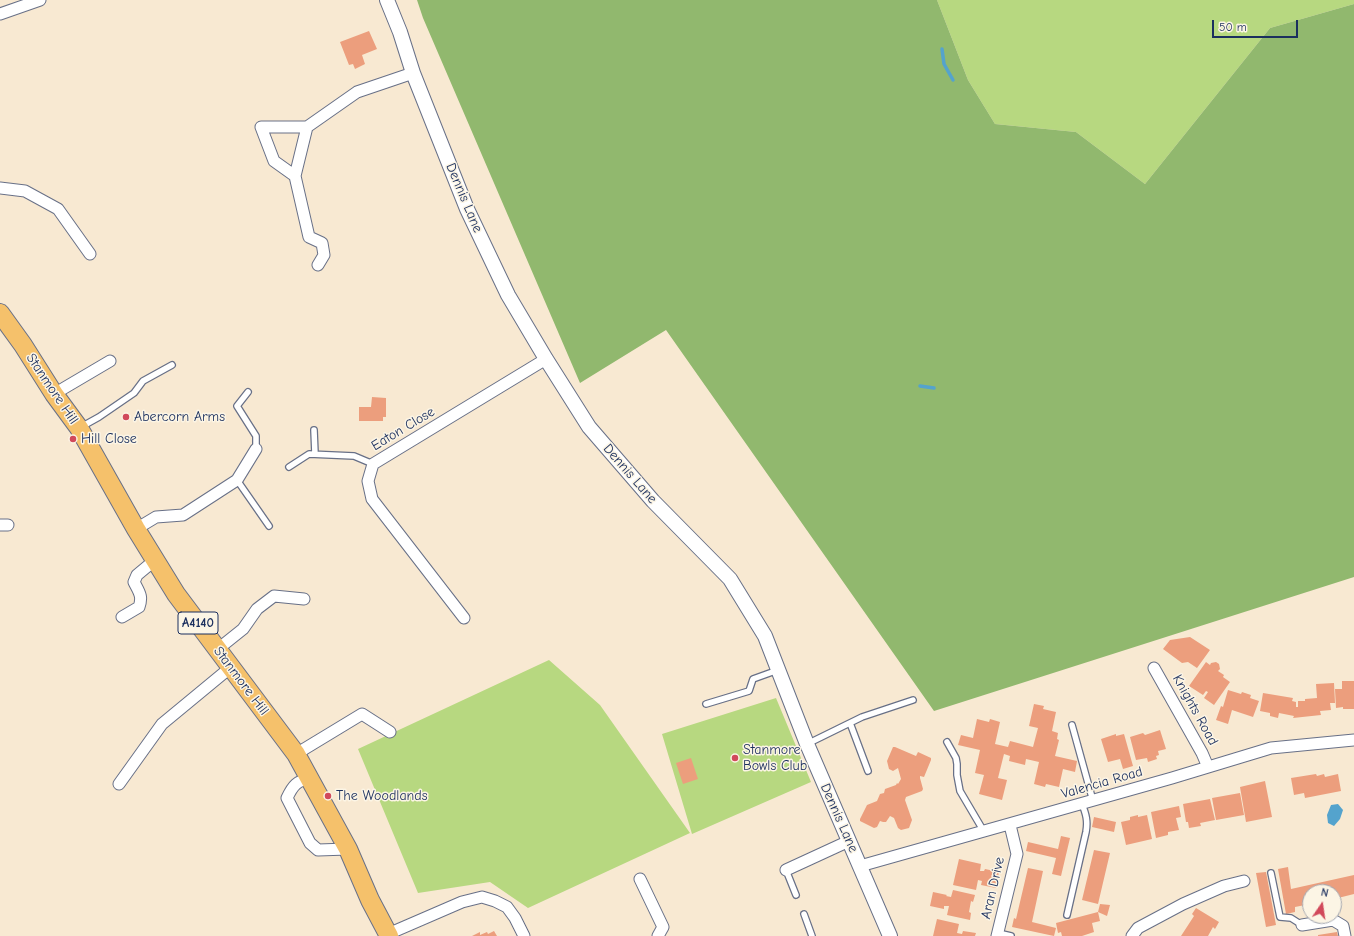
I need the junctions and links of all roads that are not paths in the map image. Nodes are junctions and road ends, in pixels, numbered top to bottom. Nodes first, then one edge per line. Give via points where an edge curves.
1 (40, 0) edge
2 (387, 0) edge
3 (0, 14) edge
4 (413, 73) junction
5 (307, 127) junction
6 (295, 176) junction
7 (0, 188) edge
8 (90, 254) dead end
9 (318, 265) dead end
10 (0, 313) edge
11 (546, 359) junction
12 (110, 361) dead end
13 (172, 364) dead end
14 (248, 392) dead end
15 (54, 394) junction
16 (78, 428) junction
17 (314, 430) dead end
18 (256, 449) joint
19 (315, 454) junction
20 (373, 464) junction
21 (289, 467) dead end
22 (237, 480) junction
23 (269, 526) dead end
24 (136, 529) junction
25 (155, 560) junction
26 (304, 599) dead end
27 (122, 617) dead end
28 (464, 618) dead end
29 (218, 649) junction
30 (231, 667) junction
31 (1154, 668) dead end
32 (778, 670) junction
33 (913, 700) dead end
34 (706, 704) dead end
35 (850, 723) junction
36 (1072, 725) dead end
37 (390, 732) dead end
38 (1354, 740) edge
39 (947, 742) dead end
40 (807, 744) junction
41 (296, 754) junction
42 (1208, 767) junction
43 (868, 771) dead end
44 (310, 778) junction
45 (119, 784) dead end
46 (1093, 801) junction
47 (1082, 804) junction
48 (1010, 824) junction
49 (983, 830) junction
50 (849, 841) junction
51 (348, 848) junction
52 (860, 866) junction
53 (786, 870) joint
54 (1271, 873) dead end
55 (640, 879) dead end
56 (1244, 881) dead end
57 (796, 895) dead end
58 (804, 914) dead end
59 (1067, 915) dead end
60 (1302, 926) joint
61 (998, 934) edge
62 (388, 935) edge
63 (524, 936) edge
64 (658, 936) edge
65 (812, 936) edge
66 (890, 936) edge
67 (1011, 936) edge
68 (1132, 936) edge
69 (1345, 936) edge

1 - 3 street
2 - 4 street, Dennis Lane
4 - 5 street via 357,92
4 - 11 street, Dennis Lane via 467,209 508,294
5 - 6 street
5 - 6 street via 261,127 274,161
6 - 9 street via 310,237 322,243 324,255
7 - 8 street via 24,191 58,209
10 - 15 main road, Stanmore Hill / A4140
11 - 20 street, Eaton Close
11 - 32 street, Dennis Lane via 589,427 654,501 730,579 765,636
12 - 15 street
13 - 16 lane via 143,381 134,393 99,417
14 - 18 lane via 237,406 256,436
15 - 16 main road, Stanmore Hill / A4140
16 - 24 main road, Stanmore Hill / A4140
17 - 19 lane
18 - 22 street
19 - 20 lane via 354,456
19 - 21 lane via 309,454
20 - 28 street, Eaton Close via 368,480 372,499
22 - 23 lane
22 - 24 street via 183,515 156,518
24 - 25 main road, Stanmore Hill / A4140
25 - 27 street via 137,575 134,582 142,600 139,607
25 - 29 main road, Stanmore Hill / A4140 via 176,594
26 - 29 street via 274,596 257,609 243,629
29 - 30 main road, Stanmore Hill / A4140
30 - 41 main road, Stanmore Hill / A4140
30 - 45 street via 162,724
31 - 42 street, Knights Road
32 - 34 lane via 753,679 749,691
32 - 40 street, Dennis Lane
33 - 35 lane
35 - 40 lane
35 - 43 lane
36 - 46 lane
37 - 41 street via 362,714
38 - 42 street, Valencia Road via 1271,748
39 - 49 lane via 956,758 960,791
40 - 50 street, Dennis Lane
41 - 44 main road, Stanmore Hill / A4140
42 - 46 street, Valencia Road
44 - 51 main road, Stanmore Hill / A4140
44 - 51 street via 299,781 287,798 310,843 318,850
46 - 47 street, Valencia Road
47 - 48 street, Valencia Road
47 - 59 lane via 1086,815 1086,832
48 - 49 street, Valencia Road
48 - 61 street, Aran Drive via 1017,854
49 - 52 street, Valencia Road
50 - 52 street, Dennis Lane
50 - 53 street
51 - 62 main road, Stanmore Hill / A4140
52 - 66 street, Dennis Lane
53 - 57 lane
54 - 60 lane via 1280,917 1291,918
55 - 64 street via 663,927
56 - 68 street via 1224,886 1183,904 1138,928
58 - 65 lane
60 - 69 street via 1333,920 1343,926
61 - 67 lane
62 - 63 street via 462,902 482,897 495,900 507,907

